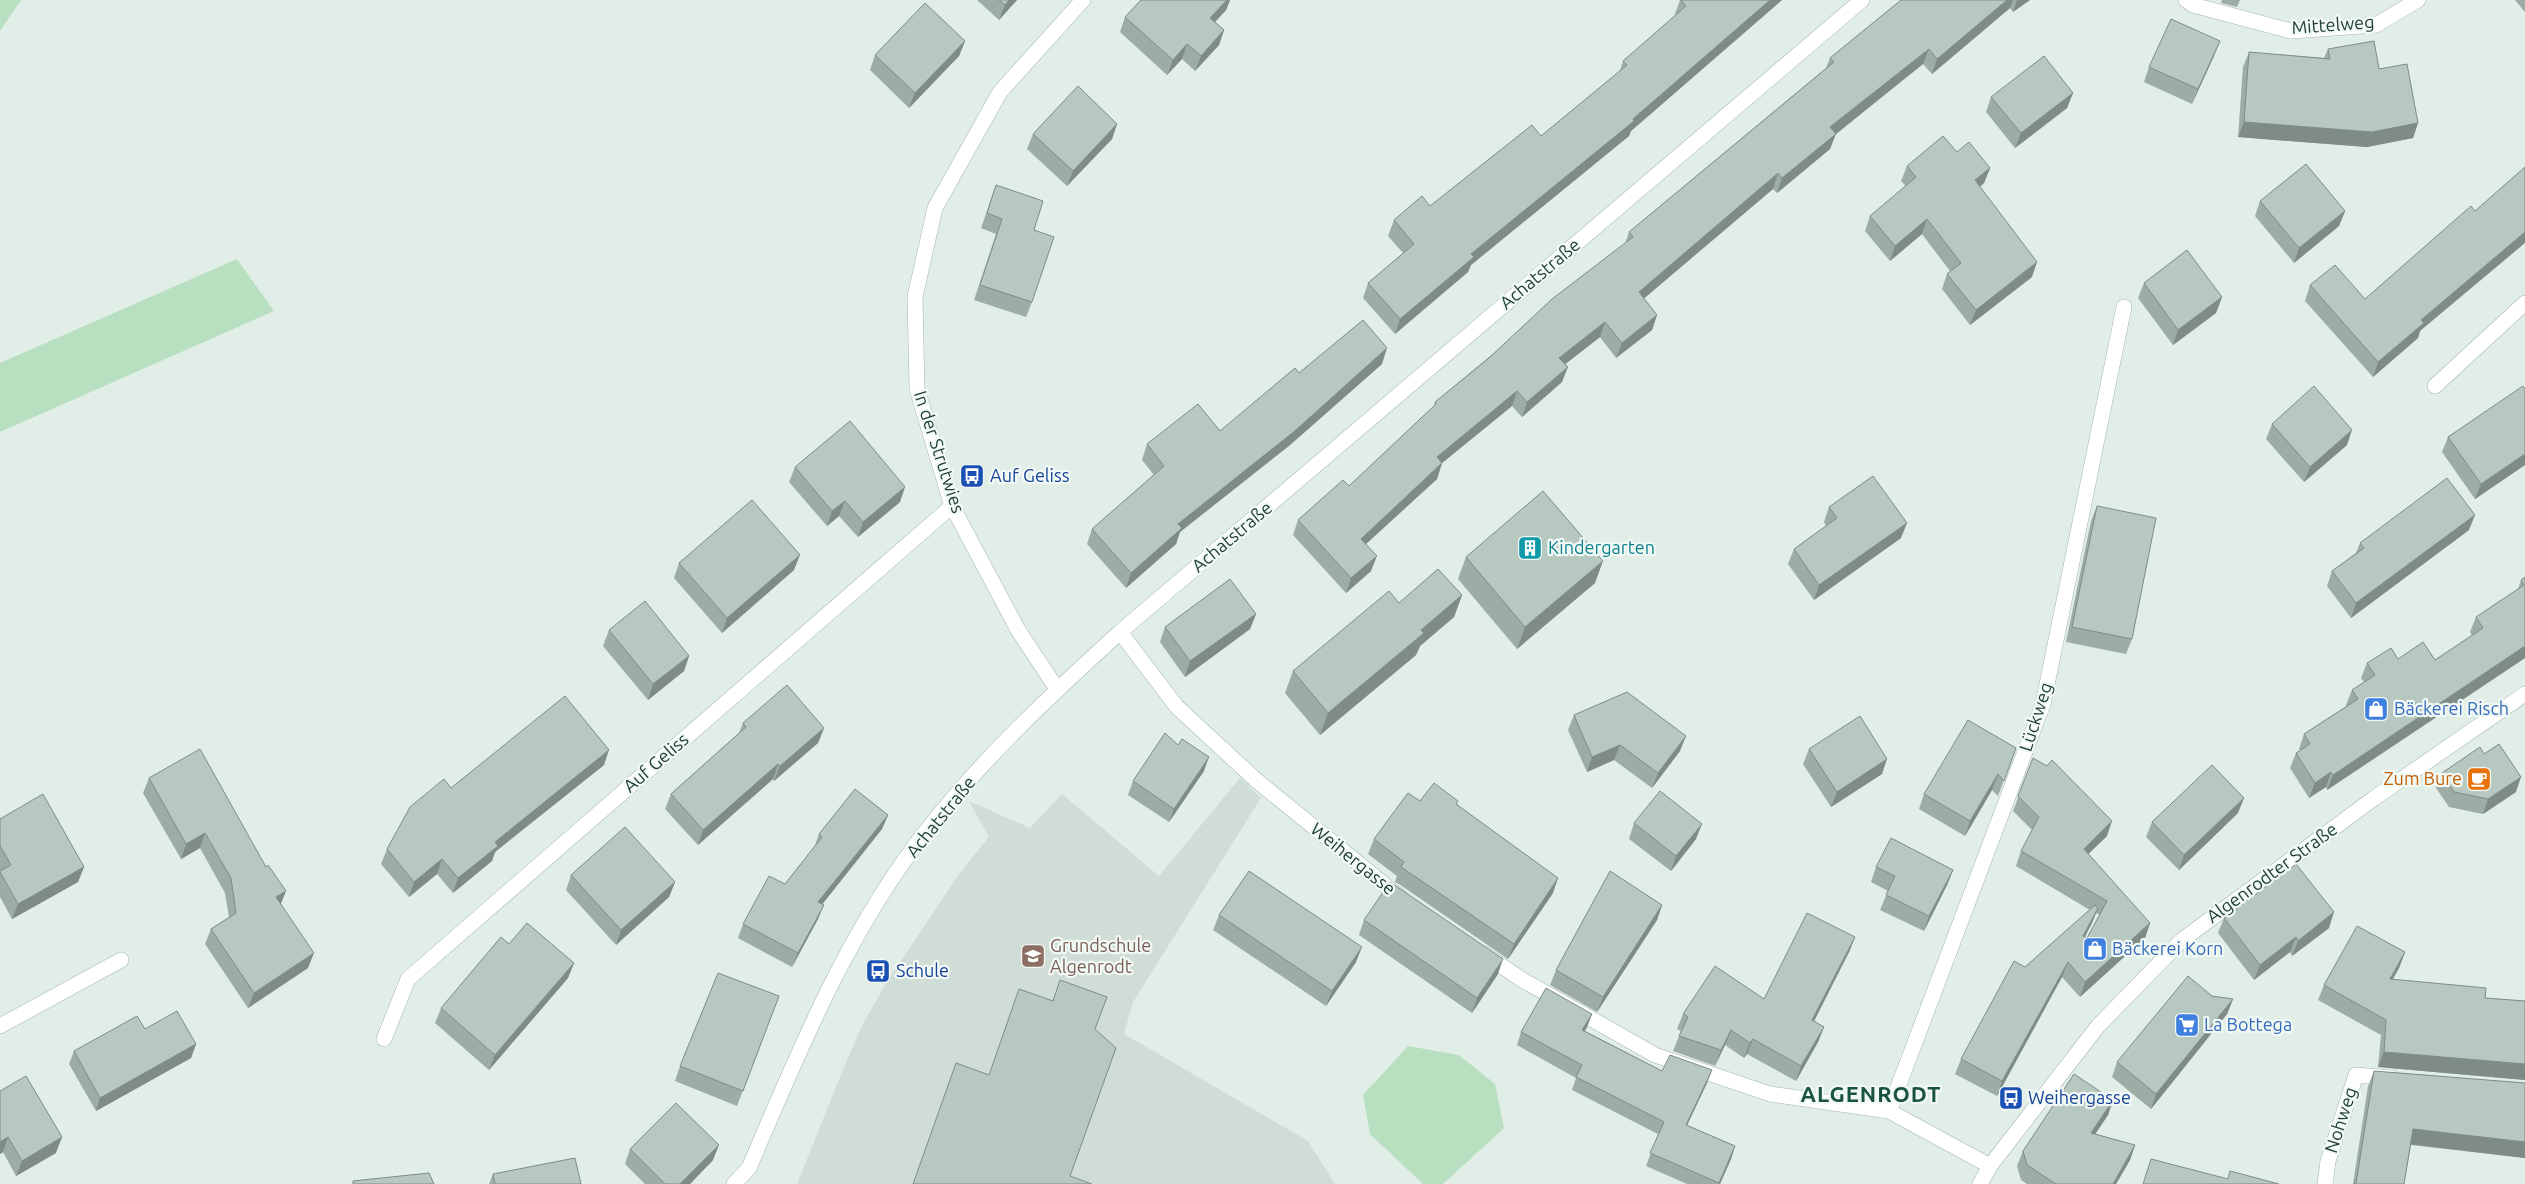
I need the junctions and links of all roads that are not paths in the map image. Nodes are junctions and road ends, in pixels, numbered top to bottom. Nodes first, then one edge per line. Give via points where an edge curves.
1 (1083, 0) edge
2 (1862, 0) edge
3 (2186, 0) edge
4 (2418, 0) edge
5 (2525, 303) edge
6 (2124, 307) dead end
7 (2435, 386) dead end
8 (952, 506) junction
9 (1120, 632) junction
10 (1057, 689) junction
11 (2525, 694) edge
12 (1417, 909) edge
13 (1473, 947) edge
14 (121, 960) dead end
15 (0, 1026) edge
16 (384, 1039) dead end
17 (2406, 1079) edge
18 (1889, 1111) junction
19 (1990, 1166) junction
20 (734, 1184) edge
21 (1980, 1184) edge
22 (2325, 1184) edge

1 - 8 street, In der Strutwies via 1000,92 936,208 915,297 916,389
2 - 9 street, Achatstraße
3 - 4 street, Mittelweg via 2193,5 2291,31 2376,25
5 - 7 street
6 - 18 street, Lückweg via 2043,704
8 - 10 street, In der Strutwies via 1018,630
8 - 16 street, Auf Geliss via 408,979
9 - 10 street, Achatstraße
9 - 12 street, Weihergasse via 1177,707 1256,780
10 - 20 street, Achatstraße via 959,792 926,831 886,889 847,955 804,1039 749,1168
11 - 19 street, Algenrodter Straße via 2373,799 2182,940 2098,1026
13 - 18 street via 1520,979 1654,1055 1770,1094
14 - 15 street
17 - 22 street, Nohweg via 2356,1075 2328,1162
18 - 19 street
19 - 21 street, Algenrodter Straße

